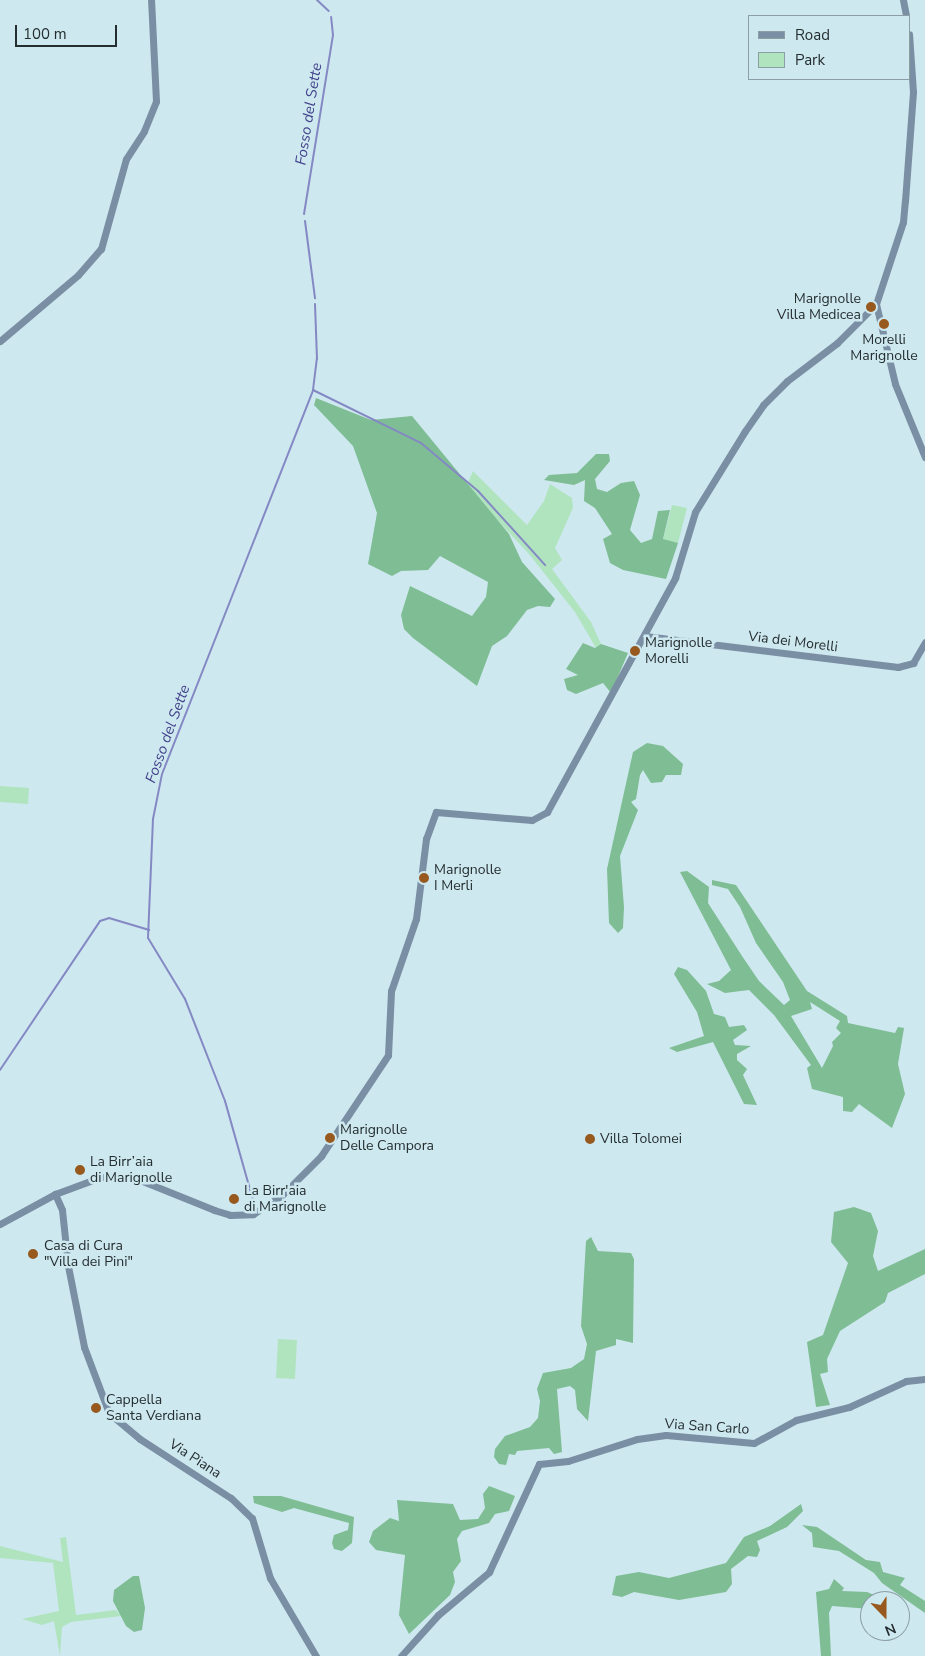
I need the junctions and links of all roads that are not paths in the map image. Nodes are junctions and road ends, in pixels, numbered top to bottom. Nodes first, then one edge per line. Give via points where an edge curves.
1 (152, 0) edge
2 (903, 0) edge
3 (906, 15) edge
4 (910, 53) edge
5 (876, 304) junction
6 (0, 342) edge
7 (925, 457) edge
8 (645, 636) junction
9 (925, 642) edge
10 (55, 1194) junction
11 (0, 1224) edge
12 (925, 1379) edge
13 (316, 1656) edge
14 (401, 1656) edge

1 - 6 street via 156,100 126,159 101,249 78,275
2 - 3 street
4 - 5 street via 912,92 903,222
5 - 7 street via 895,384
5 - 8 street via 843,338 763,405 695,512 675,578
8 - 9 street, Via dei Morelli via 898,667 913,663
8 - 10 street via 548,812 532,820 436,812 426,839 416,919 390,991 388,1055 330,1144 301,1178 260,1212 248,1215 214,1210 130,1176 101,1177
10 - 11 street
10 - 13 street, Via Piana via 62,1210 68,1266 84,1347 106,1407 140,1439 230,1498 252,1518 270,1578
12 - 14 street, Via San Carlo via 906,1381 849,1408 803,1417 754,1444 666,1436 637,1439 568,1462 539,1464 489,1572 438,1615

